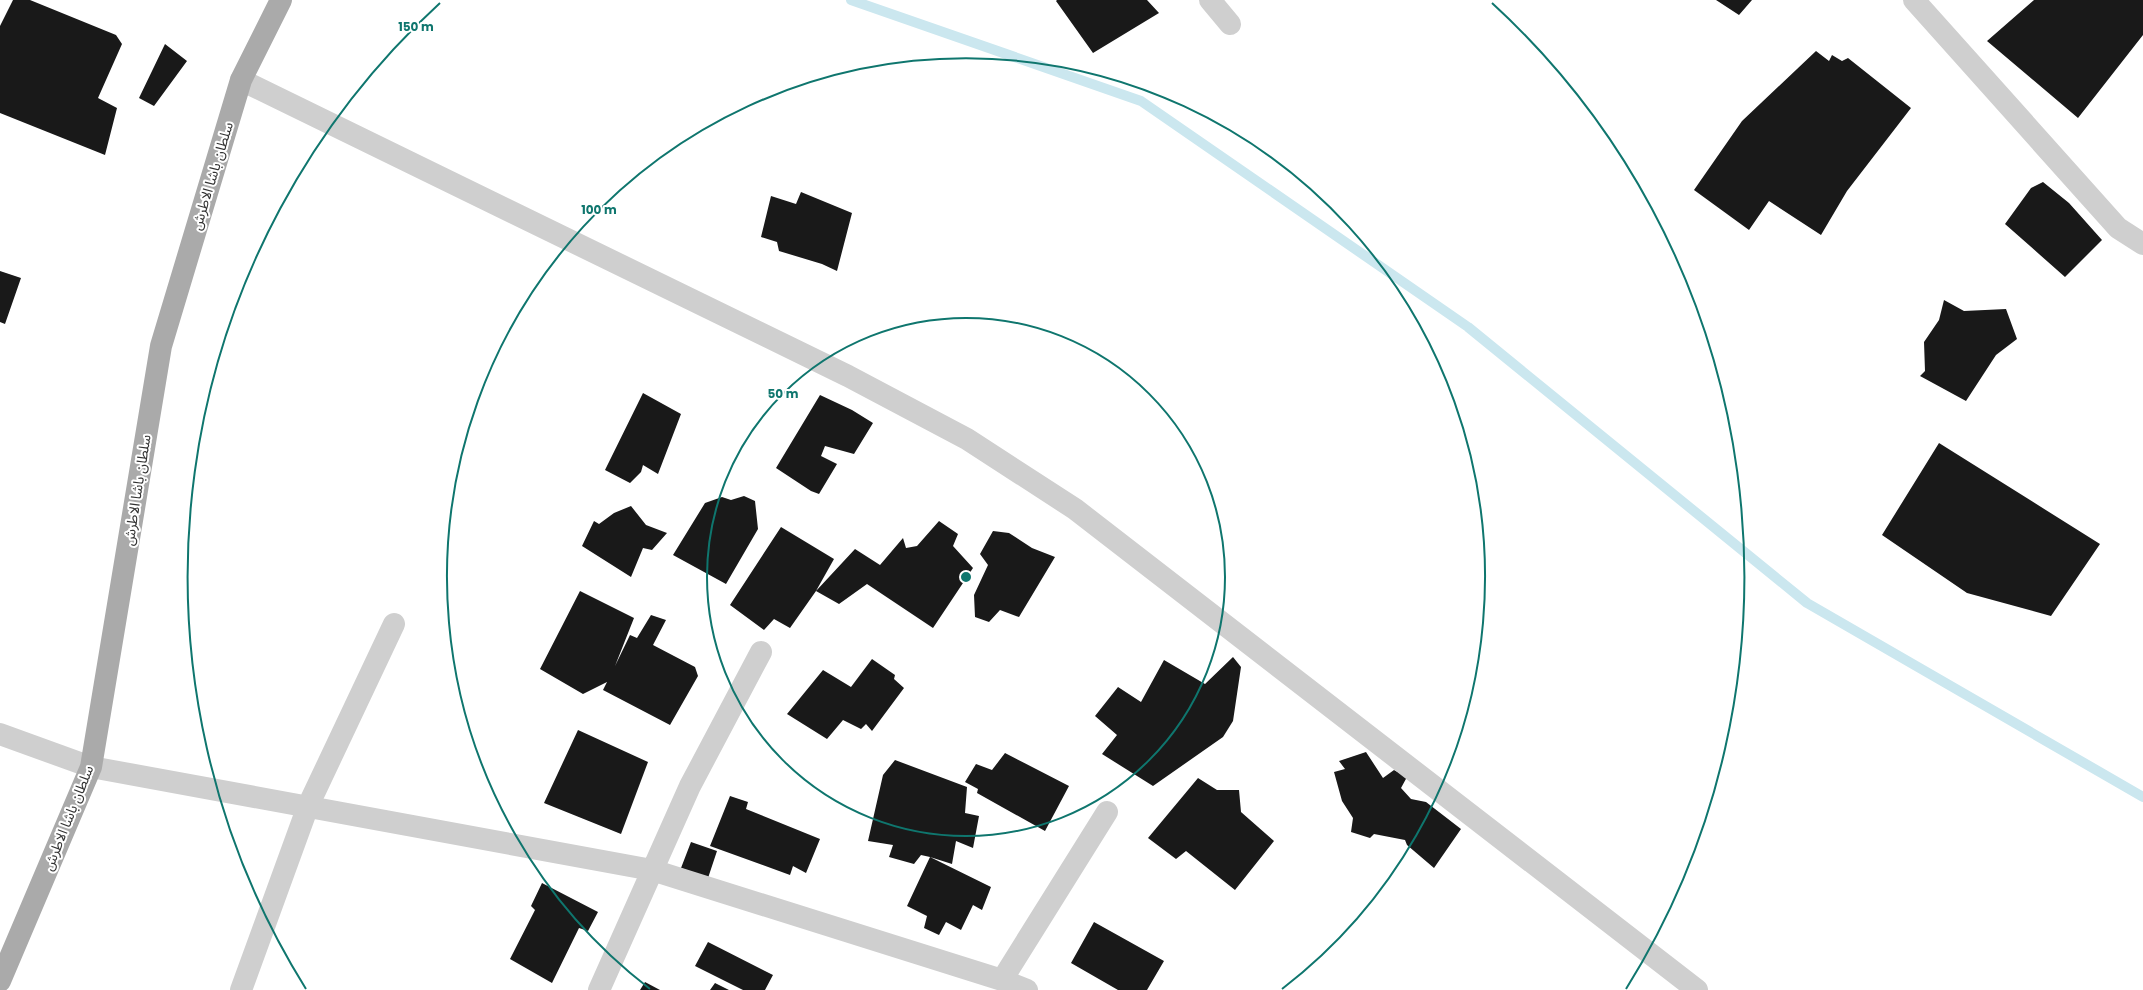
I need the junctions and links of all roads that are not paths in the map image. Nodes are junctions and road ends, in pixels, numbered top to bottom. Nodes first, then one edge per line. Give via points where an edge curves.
1 (281, 0) edge
2 (1210, 0) edge
3 (1914, 0) edge
4 (1230, 24) dead end
5 (241, 80) junction
6 (2143, 244) edge
7 (394, 624) dead end
8 (761, 652) dead end
9 (0, 734) edge
10 (91, 767) junction
11 (308, 806) junction
12 (1107, 812) dead end
13 (652, 870) junction
14 (1002, 980) junction
15 (0, 981) edge
16 (241, 990) edge
17 (599, 990) edge
18 (1027, 990) edge
19 (1697, 990) edge

1 - 5 main road, سلطان باشا الاطرش
2 - 4 street
3 - 6 street via 2118,228
5 - 10 main road, سلطان باشا الاطرش via 161,346
5 - 19 street via 848,376 967,439 1075,509
7 - 11 street
8 - 13 street via 690,786
9 - 10 street
10 - 11 street
10 - 15 main road, سلطان باشا الاطرش
11 - 13 street
11 - 16 street
12 - 14 street
13 - 14 street
13 - 17 street
14 - 18 street

